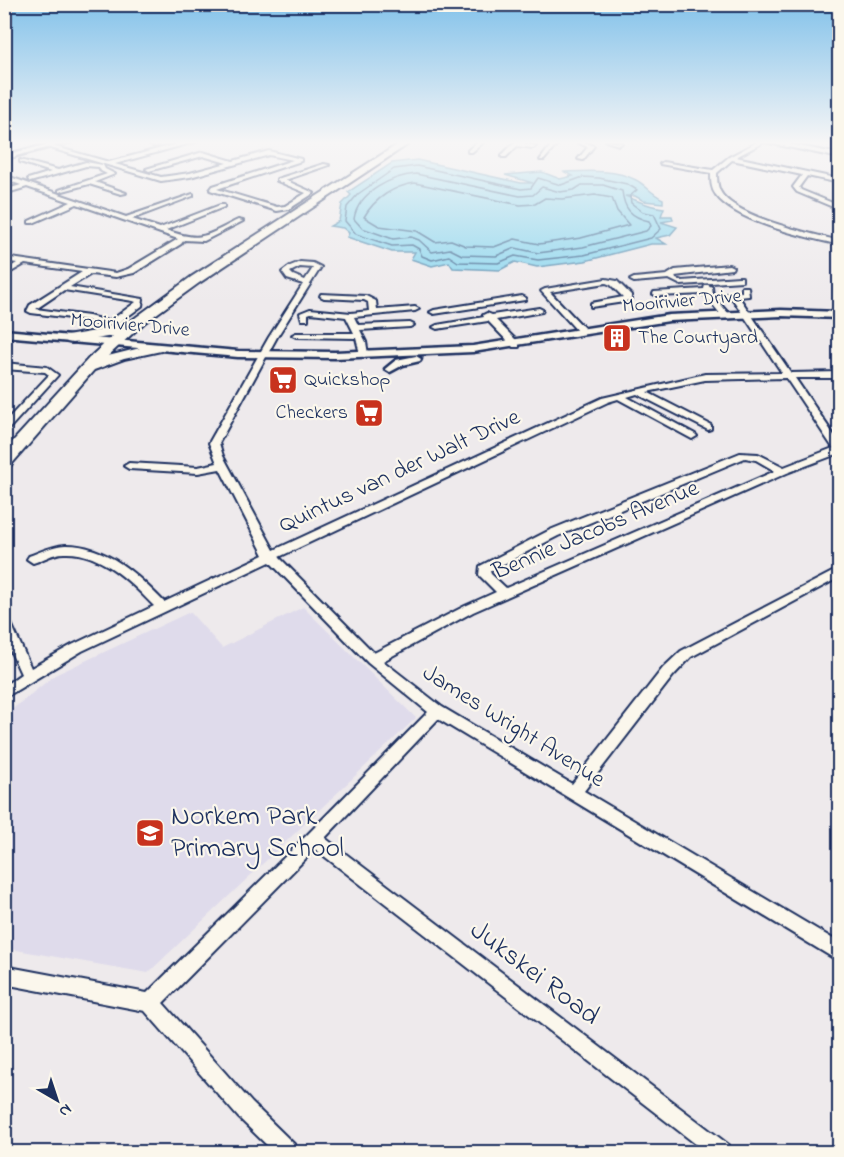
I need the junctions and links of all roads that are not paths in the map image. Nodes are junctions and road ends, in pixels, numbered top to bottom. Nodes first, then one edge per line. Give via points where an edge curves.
1 (59, 195) edge
2 (191, 195) dead end
3 (231, 195) edge
4 (307, 195) edge
5 (326, 195) edge
6 (719, 195) edge
7 (809, 195) edge
8 (77, 202) junction
9 (222, 206) dead end
10 (840, 208) edge
11 (126, 219) junction
12 (240, 221) dead end
13 (31, 222) dead end
14 (161, 230) junction
15 (182, 238) junction
16 (840, 243) edge
17 (4, 259) edge
18 (24, 262) junction
19 (729, 267) dead end
20 (88, 272) junction
21 (4, 274) edge
22 (672, 277) junction
23 (739, 279) dead end
24 (634, 280) dead end
25 (704, 281) junction
26 (305, 282) dead end
27 (63, 288) junction
28 (745, 289) dead end
29 (657, 294) dead end
30 (324, 296) dead end
31 (712, 296) junction
32 (735, 297) junction
33 (522, 298) dead end
34 (687, 300) dead end
35 (478, 305) junction
36 (594, 305) dead end
37 (415, 309) dead end
38 (539, 310) dead end
39 (374, 311) junction
40 (434, 312) dead end
41 (725, 314) junction
42 (746, 314) junction
43 (351, 315) junction
44 (840, 315) edge
45 (305, 318) dead end
46 (491, 318) junction
47 (410, 325) dead end
48 (133, 326) junction
49 (437, 327) dead end
50 (356, 332) junction
51 (583, 332) junction
52 (4, 333) edge
53 (296, 335) dead end
54 (75, 339) junction
55 (112, 343) junction
56 (515, 343) junction
57 (157, 348) junction
58 (488, 350) junction
59 (365, 356) junction
60 (283, 357) junction
61 (260, 358) junction
62 (4, 366) edge
63 (90, 366) junction
64 (786, 375) junction
65 (840, 375) edge
66 (638, 391) junction
67 (619, 396) junction
68 (6, 427) edge
69 (708, 427) dead end
70 (692, 436) dead end
71 (839, 449) edge
72 (4, 462) edge
73 (223, 465) junction
74 (129, 466) dead end
75 (783, 471) junction
76 (271, 556) junction
77 (33, 559) dead end
78 (840, 572) edge
79 (504, 593) junction
80 (162, 607) junction
81 (4, 621) edge
82 (373, 660) junction
83 (28, 676) junction
84 (4, 693) edge
85 (437, 711) junction
86 (575, 792) junction
87 (314, 839) junction
88 (840, 953) edge
89 (4, 975) edge
90 (150, 1003) junction
91 (288, 1152) edge
92 (722, 1152) edge

1 - 8 street
2 - 11 street
3 - 4 street via 282,209
5 - 48 main road via 195,280
6 - 16 street via 737,208 786,229
7 - 10 street
8 - 11 street
8 - 13 street
9 - 14 street
11 - 14 street
12 - 15 street via 202,240
14 - 15 street
15 - 20 street via 135,269 117,274
17 - 18 street
18 - 20 street
18 - 21 street
19 - 22 street via 675,272
20 - 27 street
22 - 24 street
22 - 25 street via 681,283
23 - 25 street
25 - 31 street
26 - 61 street, James Wright Avenue
27 - 27 street via 134,299 140,303 108,323 30,310
28 - 32 street via 745,295
29 - 31 street
30 - 39 street via 366,298 372,301
31 - 32 street
31 - 34 street
31 - 41 street
32 - 42 street
33 - 35 street
35 - 40 street
35 - 46 street
36 - 51 street via 628,297 614,283 606,281 545,291
37 - 39 street
38 - 46 street
39 - 43 street
41 - 42 street, Mooirivier Drive
41 - 51 street, Mooirivier Drive via 669,318
42 - 44 street, Mooirivier Drive
42 - 64 street
43 - 45 street via 310,311 304,313
43 - 50 street
46 - 49 street
46 - 56 street
47 - 50 street
48 - 54 main road via 107,335
48 - 55 main road
48 - 57 main road
50 - 53 street
50 - 59 street
51 - 56 street, Mooirivier Drive
52 - 54 street, Mooirivier Drive
54 - 55 street, Mooirivier Drive
54 - 63 main road via 90,349
55 - 57 street, Mooirivier Drive
55 - 63 main road
56 - 58 street, Mooirivier Drive
56 - 59 street, Mooirivier Drive
57 - 61 street, Mooirivier Drive via 238,354 250,361
57 - 63 main road
58 - 59 street, Mooirivier Drive
58 - 59 street via 404,361 390,369
59 - 60 street, Mooirivier Drive
60 - 61 street, Mooirivier Drive
60 - 61 street
61 - 73 street, James Wright Avenue via 216,439
62 - 68 street via 47,370 54,376
63 - 72 main road
64 - 65 street, Quintus van der Walt Drive
64 - 66 street, Quintus van der Walt Drive via 705,377
64 - 71 street
66 - 67 street, Quintus van der Walt Drive
66 - 69 street
67 - 70 street
67 - 76 street, Quintus van der Walt Drive
71 - 75 street, Bennie Jacobs Avenue
73 - 74 street via 198,470
73 - 76 street, James Wright Avenue
75 - 79 street, Bennie Jacobs Avenue
75 - 79 street via 760,457 744,455 554,533 484,569 485,575
76 - 80 street, Quintus van der Walt Drive
76 - 82 street, James Wright Avenue
77 - 80 street via 63,549 88,552 131,577
78 - 86 street via 686,654
79 - 82 street, Bennie Jacobs Avenue
80 - 83 street, Quintus van der Walt Drive
81 - 83 street
82 - 85 street, James Wright Avenue
83 - 84 street, Quintus van der Walt Drive
85 - 86 street, James Wright Avenue
85 - 87 street
86 - 88 street, James Wright Avenue
87 - 90 street
87 - 92 street, Jukskei Road
89 - 90 street
90 - 91 street via 245,1110

